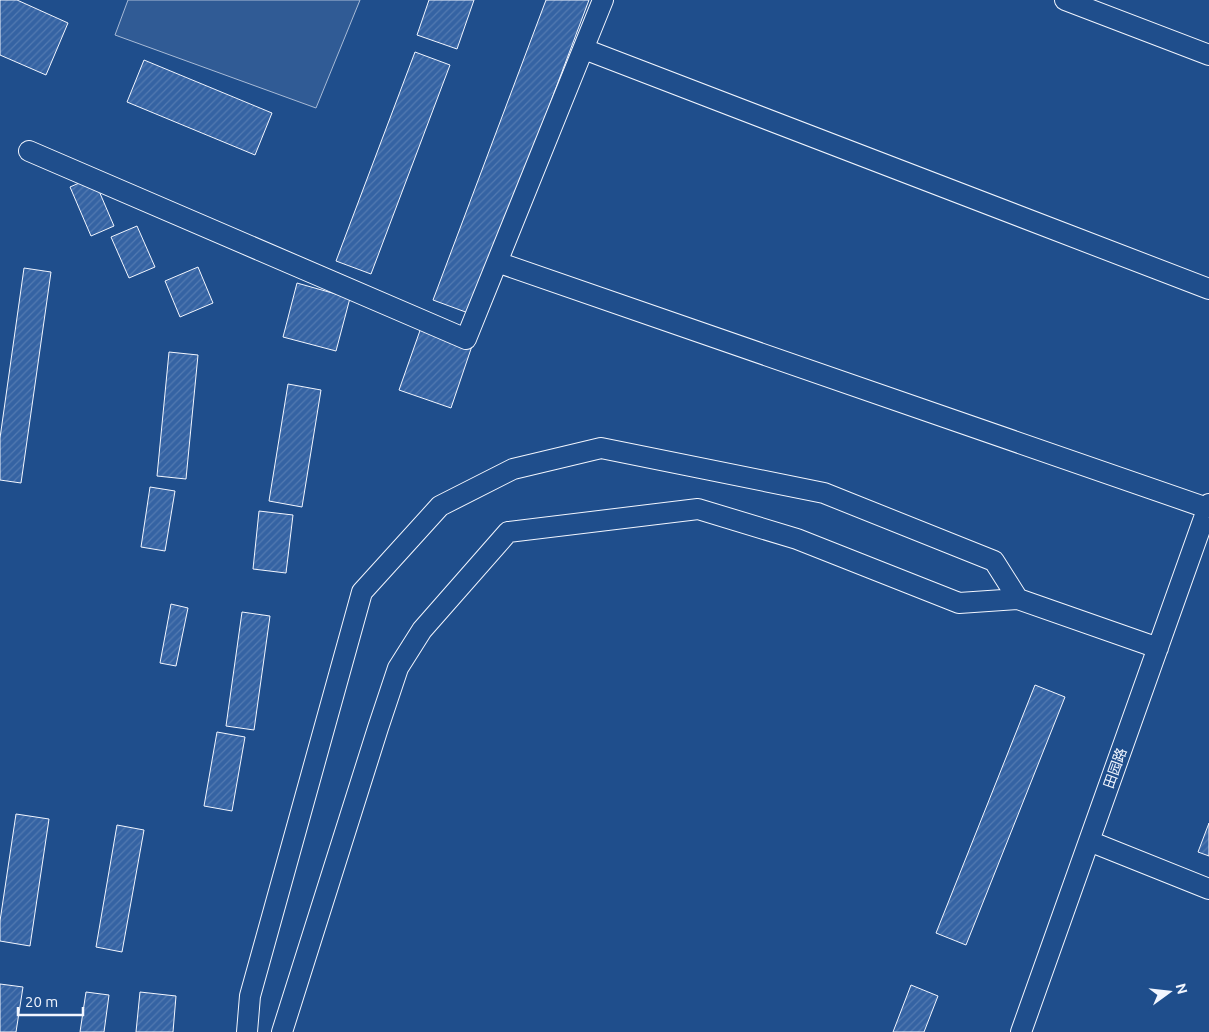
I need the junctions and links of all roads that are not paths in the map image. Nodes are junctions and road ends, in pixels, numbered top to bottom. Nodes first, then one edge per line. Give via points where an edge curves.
1 (603, 0) edge
2 (1065, 0) edge
3 (584, 49) junction
4 (1209, 54) edge
5 (30, 151) dead end
6 (497, 262) junction
7 (1209, 289) edge
8 (1208, 506) edge
9 (1018, 599) junction
10 (1158, 648) junction
11 (1089, 841) junction
12 (1209, 890) edge
13 (247, 1032) edge
14 (282, 1032) edge
15 (1021, 1032) edge

1 - 3 street
2 - 4 street
3 - 6 street
3 - 7 street
5 - 6 street via 466,339
6 - 8 street
8 - 10 street, 田园路
9 - 10 street
9 - 13 street via 994,561 824,493 601,448 513,469 440,506 362,592 250,996
9 - 14 street via 959,603 797,539 698,509 508,532 422,630 398,668
10 - 11 street, 田园路
11 - 12 street
11 - 15 street, 田园路

